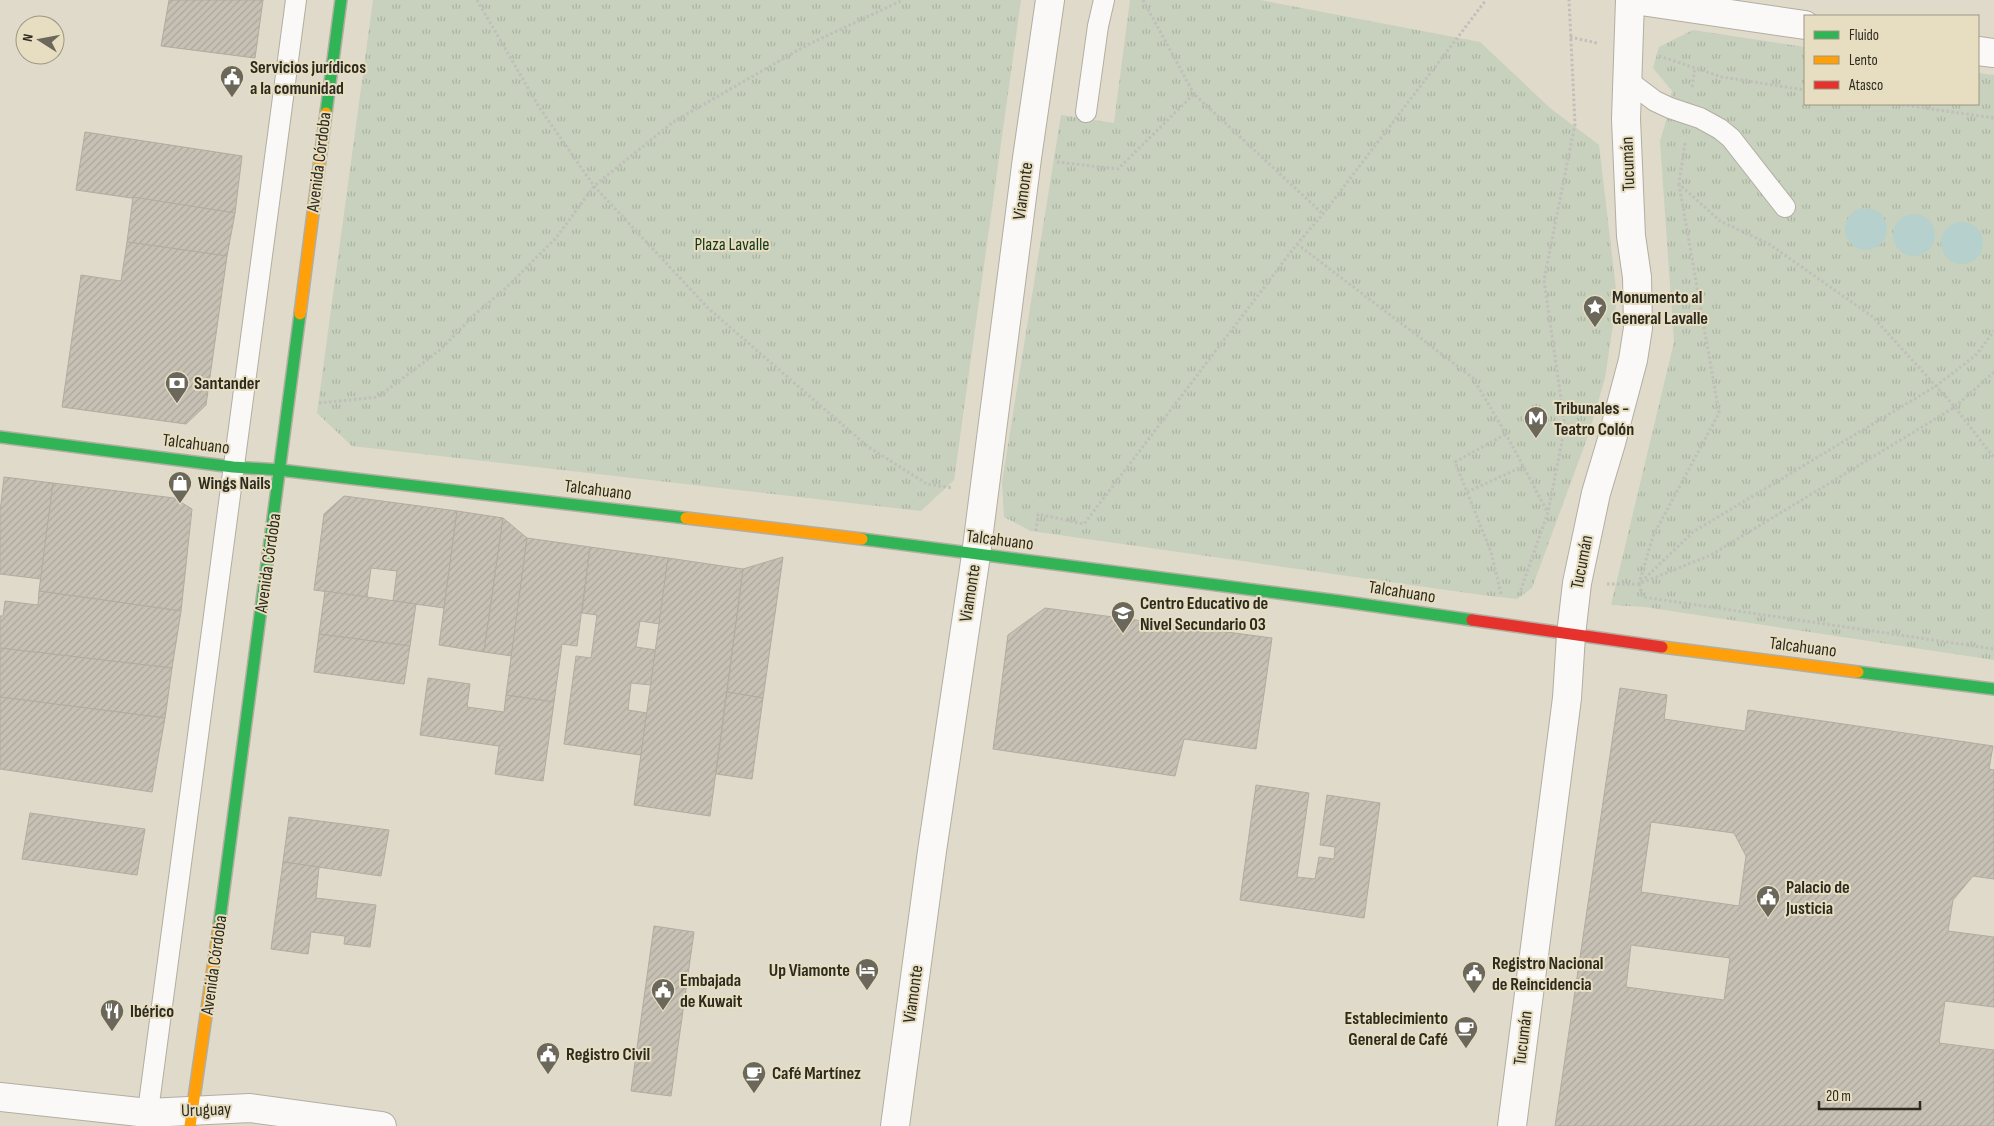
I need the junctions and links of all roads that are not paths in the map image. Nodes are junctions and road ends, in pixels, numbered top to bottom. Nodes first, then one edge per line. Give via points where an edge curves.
1 (296, 0) edge
2 (341, 0) edge
3 (1050, 0) edge
4 (1104, 0) edge
5 (1630, 0) edge
6 (1634, 0) edge
7 (1804, 25) edge
8 (1979, 51) edge
9 (1994, 54) edge
10 (1627, 80) junction
11 (1086, 112) dead end
12 (1785, 207) dead end
13 (0, 437) edge
14 (233, 467) junction
15 (280, 470) junction
16 (976, 555) junction
17 (1571, 635) junction
18 (1994, 689) edge
19 (0, 1097) edge
20 (191, 1118) edge
21 (147, 1119) edge
22 (382, 1126) edge
23 (895, 1126) edge
24 (1512, 1126) edge

1 - 14 lane
2 - 15 street, Avenida Córdoba
3 - 16 street, Viamonte
4 - 11 lane
5 - 10 street, Tucumán
6 - 7 street
8 - 9 street
10 - 12 lane via 1655,101 1715,126 1730,138
10 - 17 street, Tucumán via 1630,217 1637,277 1638,328 1633,360 1596,493 1577,583
13 - 14 street, Talcahuano
14 - 15 street, Talcahuano
14 - 21 lane
15 - 16 street, Talcahuano
15 - 20 street, Avenida Córdoba
16 - 17 street, Talcahuano via 1339,601
16 - 23 street, Viamonte
17 - 18 street, Talcahuano
17 - 24 street, Tucumán via 1567,698
19 - 21 street, Uruguay
20 - 21 street, Uruguay
20 - 22 street, Uruguay via 250,1108

